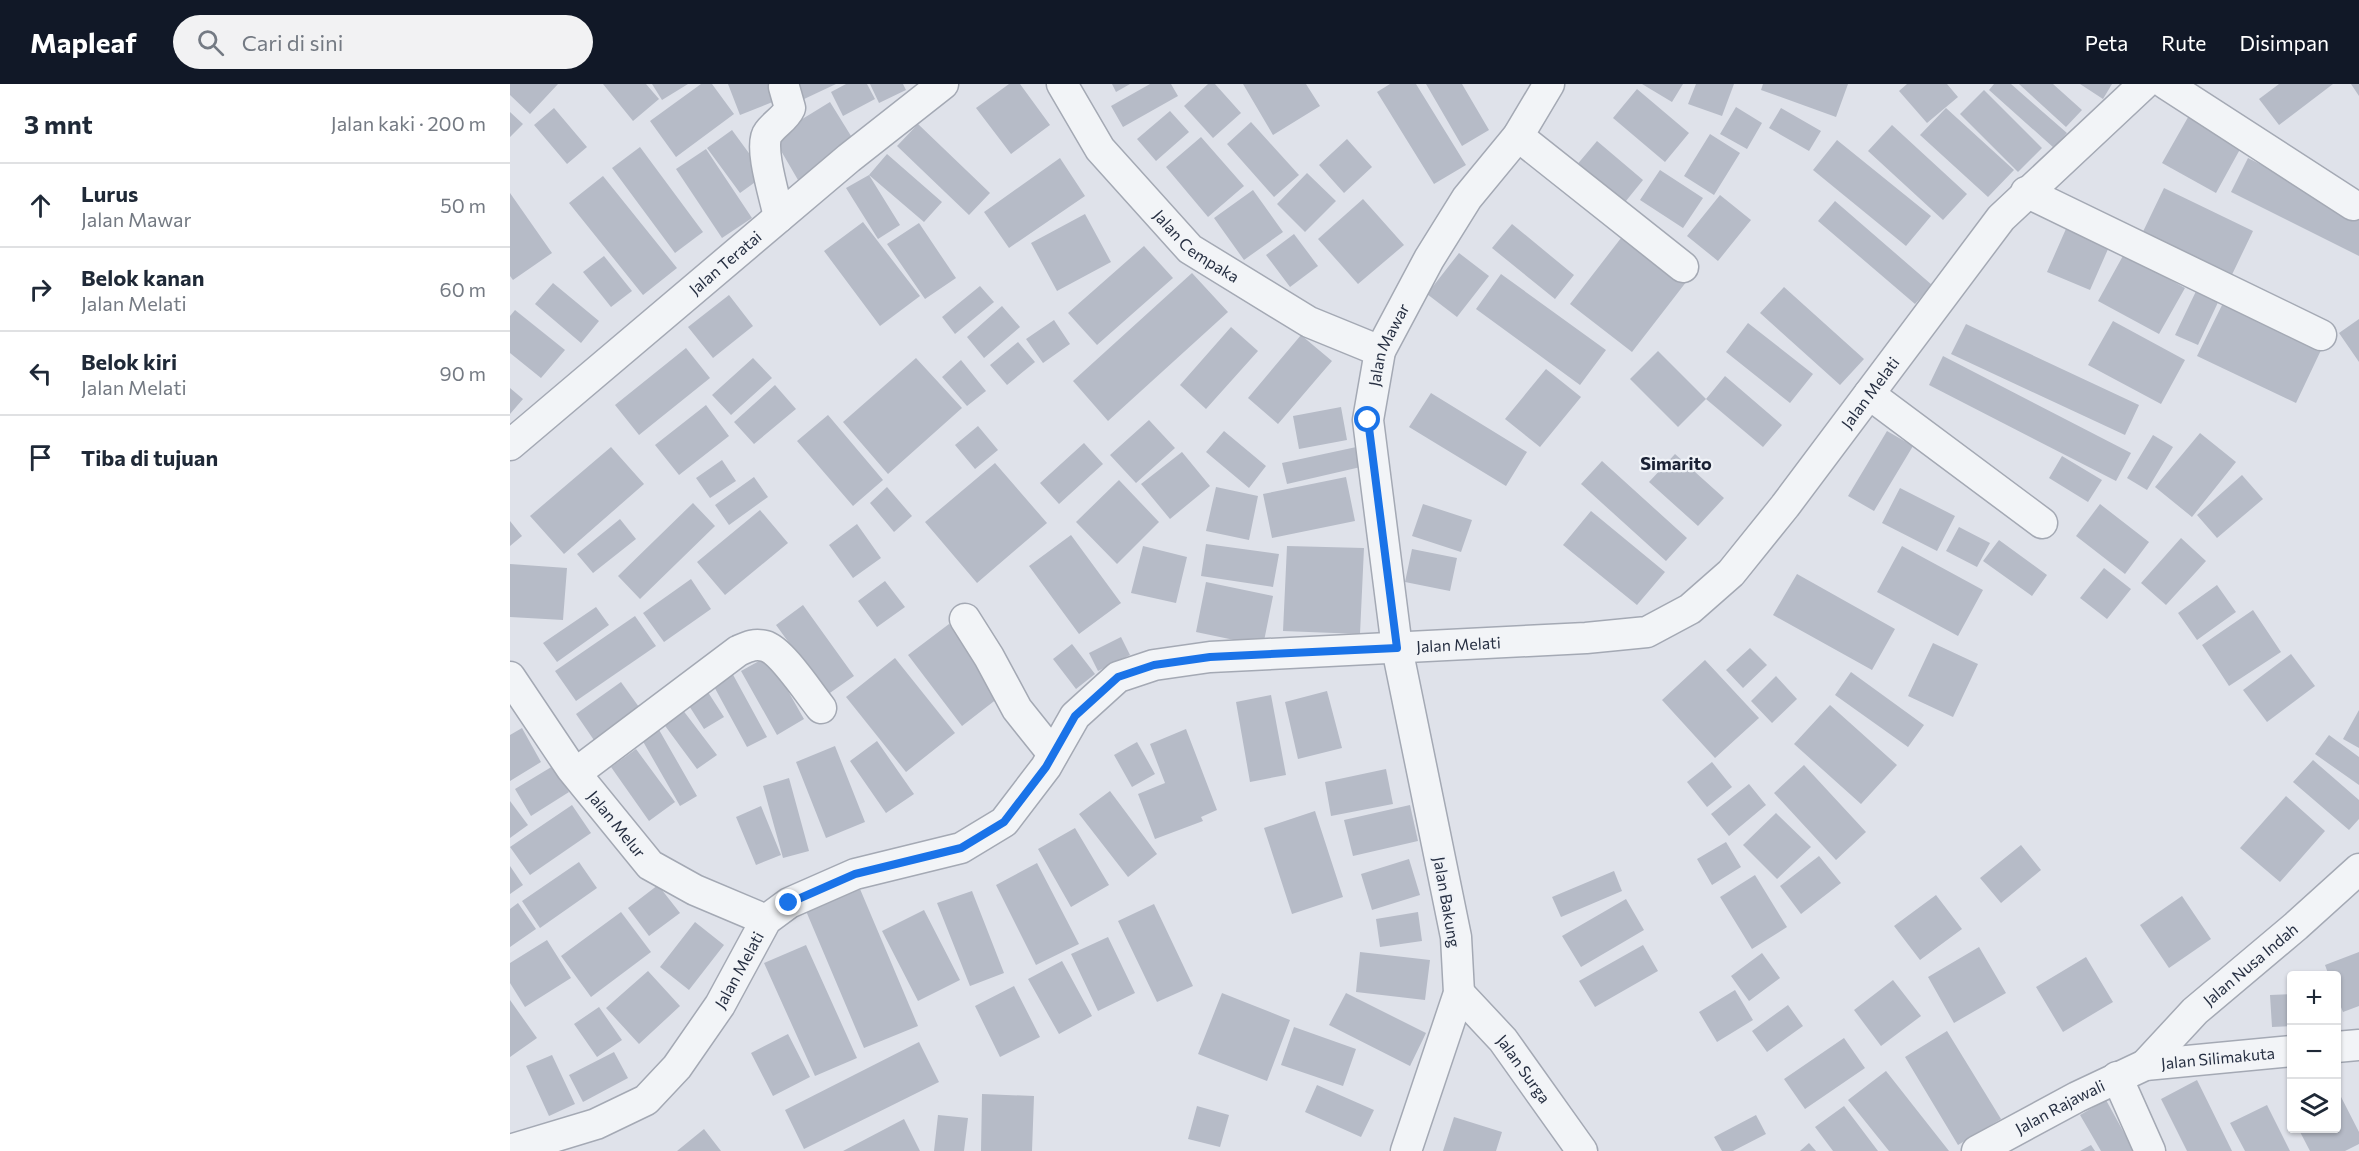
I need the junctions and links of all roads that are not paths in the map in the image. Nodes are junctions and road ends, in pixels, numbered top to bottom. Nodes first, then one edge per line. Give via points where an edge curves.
1 (944, 84) edge
2 (1062, 84) edge
3 (1549, 84) edge
4 (2144, 84) edge
5 (2166, 84) edge
6 (784, 87) dead end
7 (1518, 136) junction
8 (2026, 192) junction
9 (2353, 205) dead end
10 (779, 217) junction
11 (1683, 267) dead end
12 (2321, 335) dead end
13 (1380, 351) junction
14 (1869, 394) junction
15 (510, 445) edge
16 (2042, 523) dead end
17 (964, 619) dead end
18 (1397, 648) junction
19 (510, 677) edge
20 (821, 708) dead end
21 (1053, 754) junction
22 (576, 773) junction
23 (2359, 869) edge
24 (766, 920) junction
25 (1459, 993) junction
26 (2359, 1045) edge
27 (2341, 1047) edge
28 (2287, 1051) edge
29 (2145, 1065) junction
30 (2117, 1077) junction
31 (510, 1150) edge
32 (1406, 1151) edge
33 (1582, 1151) edge
34 (1977, 1151) edge
35 (2150, 1151) edge

1 - 10 street, Jalan Teratai
2 - 13 street, Jalan Cempaka via 1100,149 1190,249 1310,322
3 - 7 street, Jalan Mawar
4 - 8 street, Jalan Melati
5 - 9 street
6 - 10 street via 790,108 767,133 765,146
7 - 11 street
7 - 13 street, Jalan Mawar via 1467,198
8 - 12 street
8 - 14 street, Jalan Melati via 2001,218
10 - 15 street, Jalan Teratai
13 - 18 street, Jalan Mawar via 1368,420
14 - 16 street
14 - 18 street, Jalan Melati via 1731,573 1690,609 1647,632
17 - 21 street via 1017,709
18 - 21 street, Jalan Melati via 1210,657 1154,665 1118,677 1075,716
18 - 25 street, Jalan Bakung via 1456,937
19 - 22 street, Jalan Melur
20 - 22 street via 776,652 766,646 751,645
21 - 24 street, Jalan Melati via 1004,822 961,848 855,874 789,903
22 - 24 street, Jalan Melur via 650,865 695,890
23 - 29 street, Jalan Nusa Indah via 2195,1011
24 - 31 street, Jalan Melati via 720,1005 677,1067 646,1100 596,1124
25 - 32 street, Jalan Bakung
25 - 33 street, Jalan Surga via 1503,1040
26 - 27 street
28 - 29 street, Jalan Silimakuta
29 - 30 street, Jalan Rajawali
30 - 34 street, Jalan Rajawali
30 - 35 street

